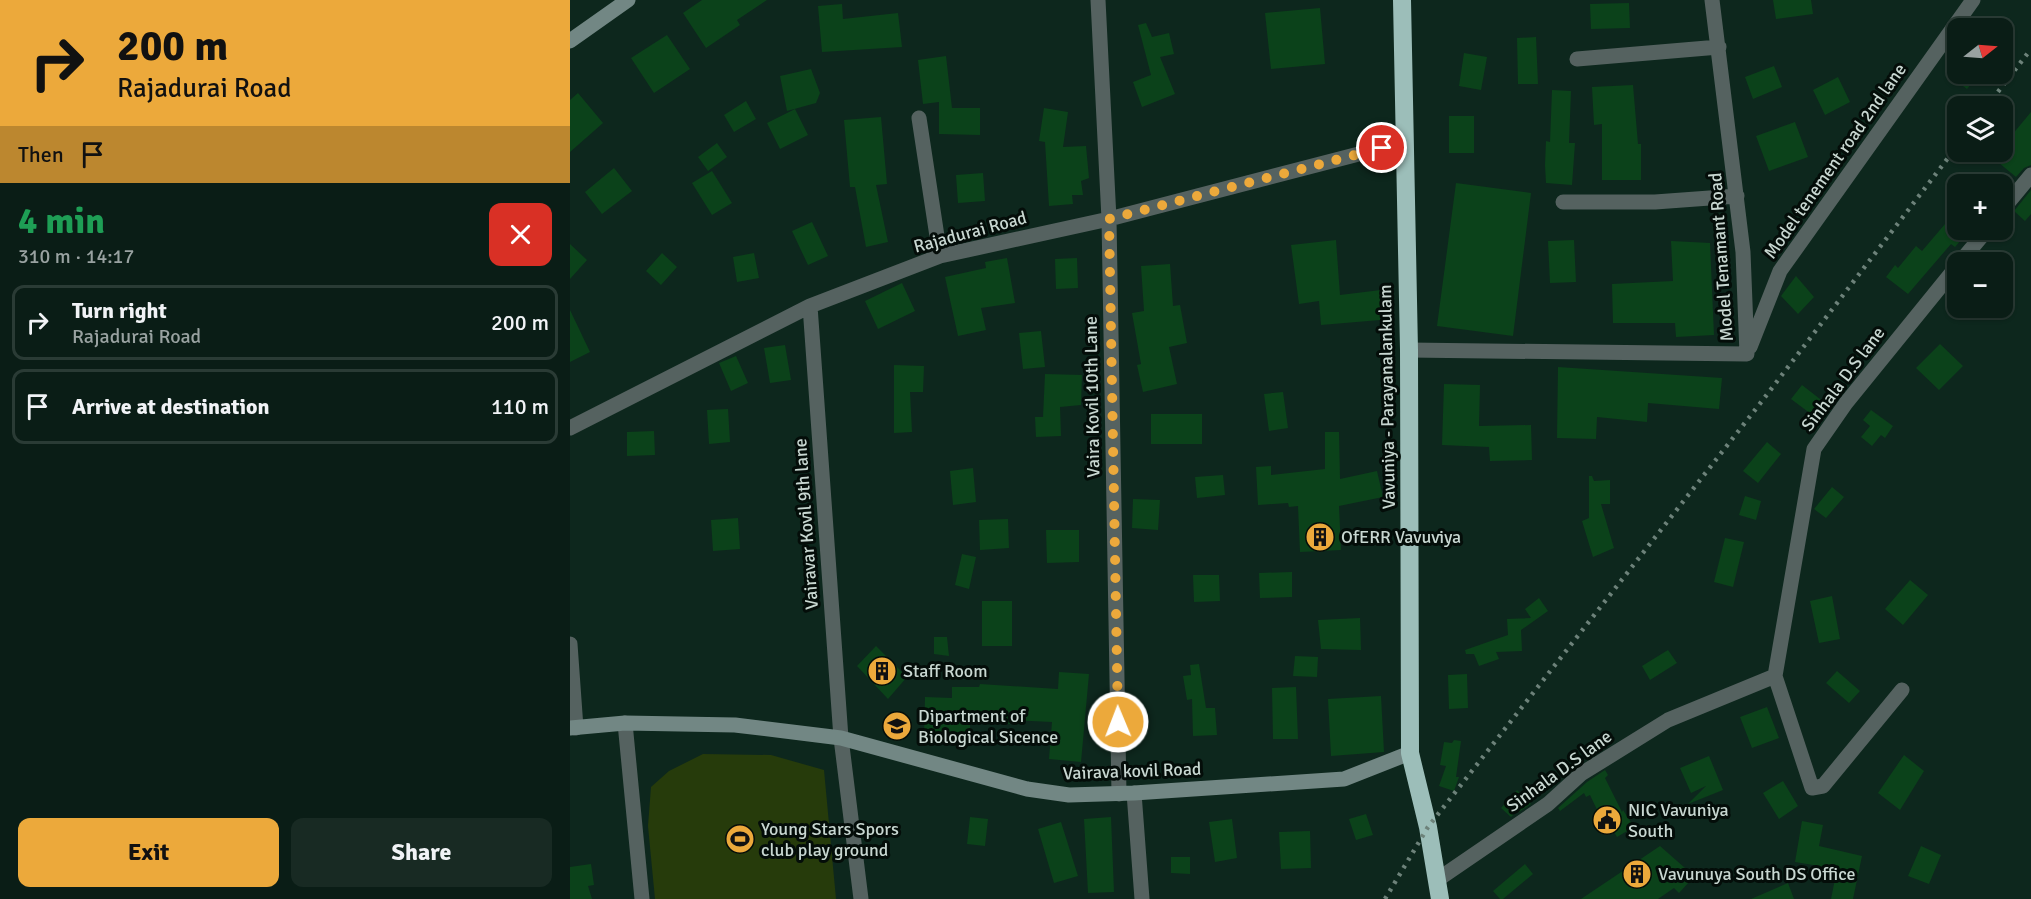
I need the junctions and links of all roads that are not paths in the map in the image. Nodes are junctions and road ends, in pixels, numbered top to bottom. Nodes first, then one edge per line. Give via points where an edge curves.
1 (628, 0) edge
2 (1098, 0) edge
3 (1402, 0) edge
4 (1712, 0) edge
5 (1973, 0) edge
6 (570, 41) edge
7 (1719, 47) junction
8 (1577, 59) dead end
9 (919, 118) dead end
10 (1405, 142) junction
11 (2031, 175) edge
12 (1737, 196) junction
13 (2013, 197) edge
14 (1563, 202) dead end
15 (1109, 219) junction
16 (1979, 240) edge
17 (1969, 252) edge
18 (940, 256) junction
19 (1947, 279) edge
20 (810, 306) junction
21 (1409, 350) junction
22 (1747, 354) junction
23 (570, 428) edge
24 (570, 644) edge
25 (1775, 675) junction
26 (1902, 690) dead end
27 (625, 723) junction
28 (573, 728) edge
29 (841, 738) junction
30 (1410, 753) junction
31 (1127, 794) junction
32 (1437, 880) junction
33 (642, 899) edge
34 (861, 899) edge
35 (1142, 899) edge
36 (1440, 899) edge

1 - 6 street
2 - 15 street, Vaira Kovil 10th Lane
3 - 10 highway, Vavuniya - Parayanalankulam
4 - 7 street, Model Tenamant Road
5 - 22 street, Model tenement road 2nd lane via 1780,271
7 - 8 street
7 - 12 street, Model Tenamant Road
9 - 18 street
10 - 15 street, Rajadurai Road
10 - 21 highway, Vavuniya - Parayanalankulam
11 - 13 street
12 - 14 street via 1655,202
12 - 22 street, Model Tenamant Road
15 - 18 street, Rajadurai Road
15 - 31 street, Vaira Kovil 10th Lane
16 - 17 street, Sinhala D.S lane
18 - 20 street, Rajadurai Road
19 - 25 street, Sinhala D.S lane via 1846,403 1814,449
20 - 23 street, Rajadurai Road
20 - 29 street, Vairavar Kovil 9th lane
21 - 22 street, Model Tenamant Road
21 - 30 highway, Vavuniya - Parayanalankulam
24 - 28 street
25 - 26 street, Sinhala D.S lane via 1812,788 1823,786
25 - 32 street, Sinhala D.S lane via 1668,720 1581,774 1548,804
27 - 28 street, Vairava kovil Road
27 - 29 street, Vairava kovil Road via 735,725
27 - 33 street
29 - 31 street, Vairava kovil Road via 1027,789 1069,795
29 - 34 street, Vairavar Kovil 9th lane
30 - 31 street, Vairava kovil Road via 1344,779
30 - 32 highway, Vavuniya - Parayanalankulam
31 - 35 street, Vaira Kovil 10th Lane
32 - 36 highway, Vavuniya - Parayanalankulam

